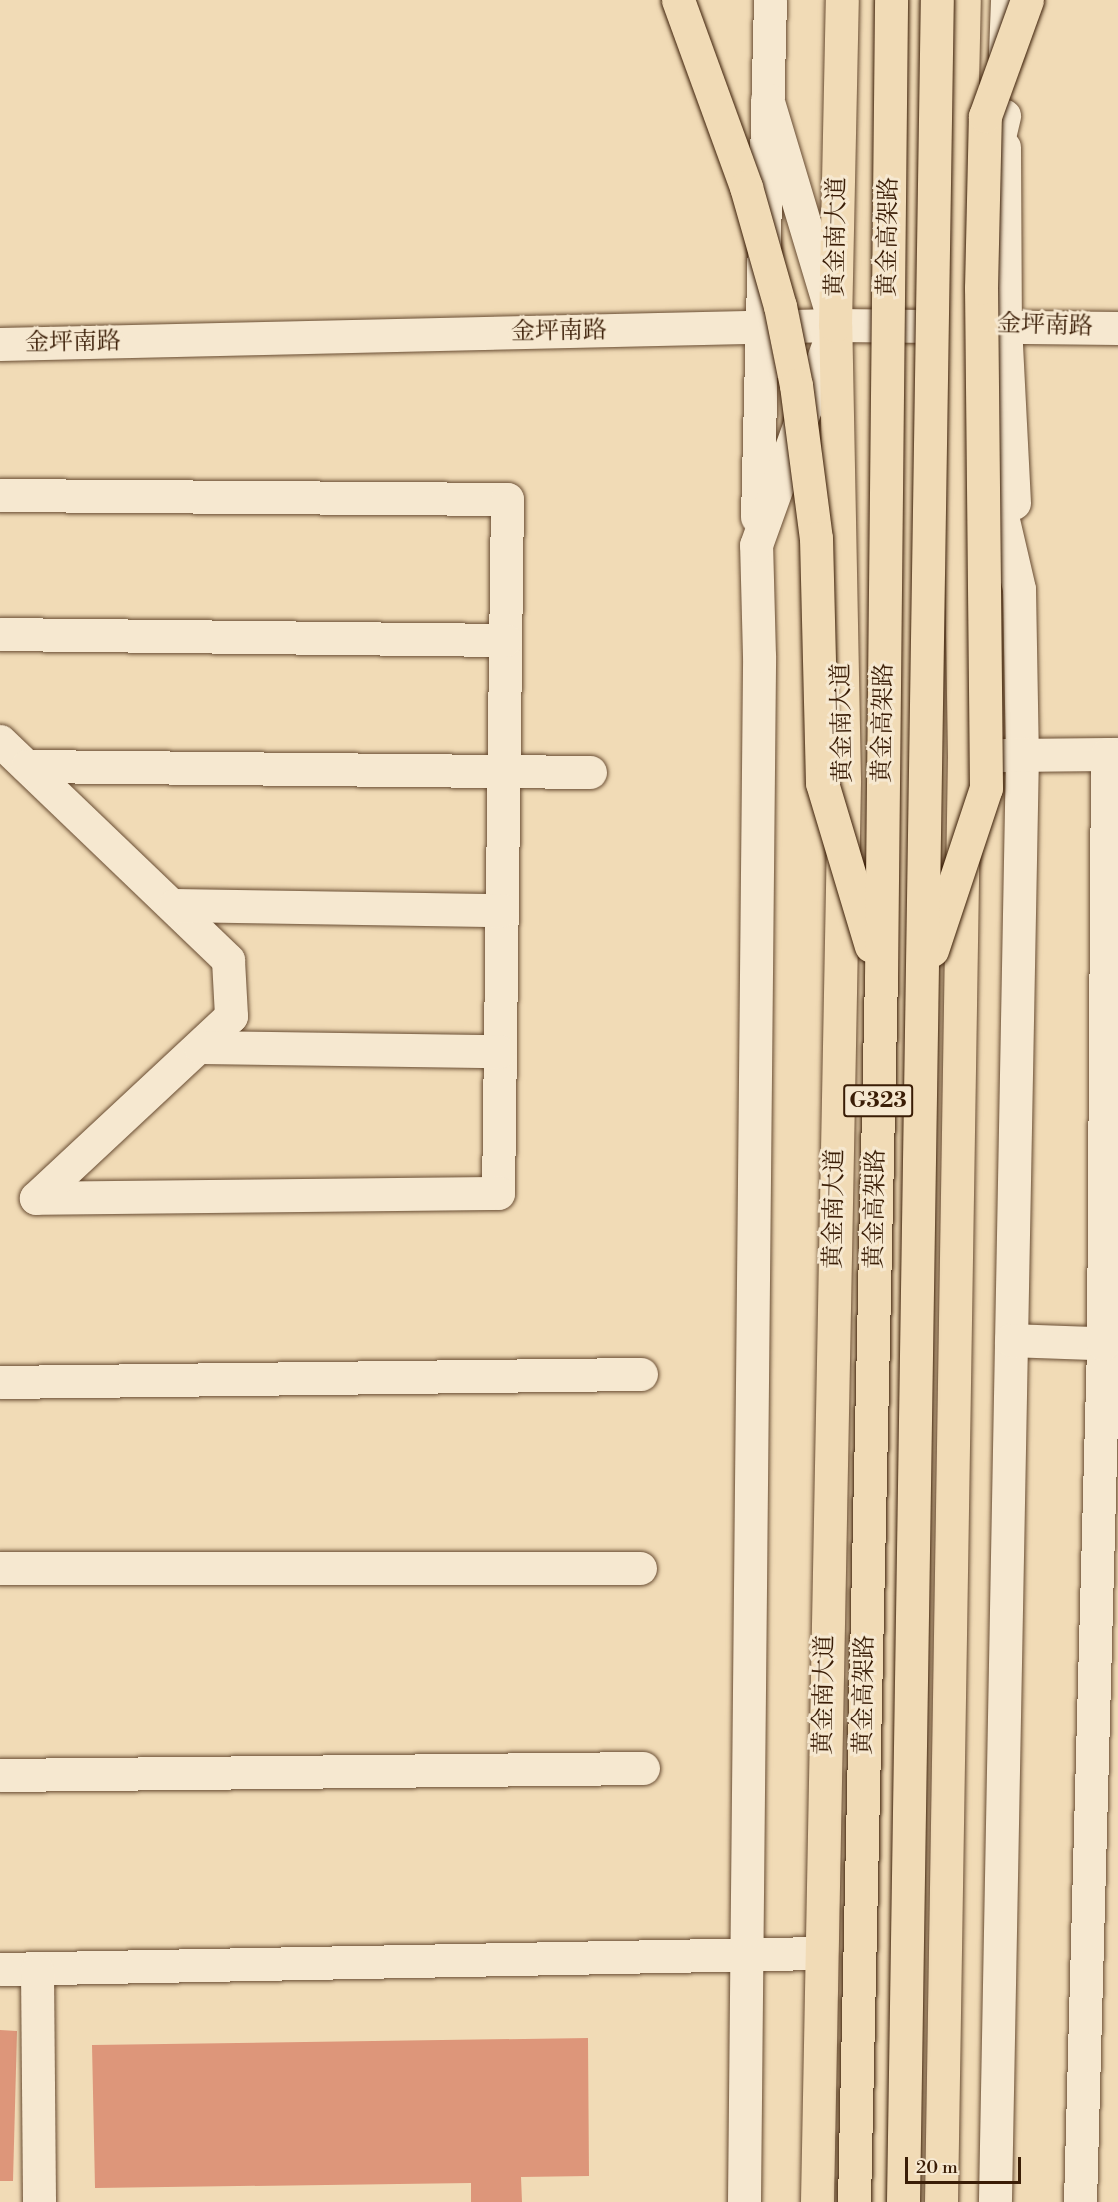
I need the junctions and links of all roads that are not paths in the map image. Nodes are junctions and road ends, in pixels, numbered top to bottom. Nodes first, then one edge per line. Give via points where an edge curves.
1 (678, 0) edge
2 (770, 0) edge
3 (842, 0) edge
4 (891, 0) edge
5 (937, 0) edge
6 (964, 0) edge
7 (1007, 0) edge
8 (1027, 0) edge
9 (767, 99) junction
10 (1004, 116) junction
11 (957, 324) junction
12 (1005, 325) junction
13 (836, 326) junction
14 (761, 327) junction
15 (1118, 328) edge
16 (0, 344) edge
17 (0, 495) edge
18 (756, 545) junction
19 (1019, 589) junction
20 (0, 633) edge
21 (505, 640) junction
22 (0, 741) edge
23 (1022, 753) junction
24 (1112, 754) edge
25 (964, 758) junction
26 (27, 766) junction
27 (503, 771) junction
28 (590, 771) dead end
29 (175, 905) junction
30 (502, 910) junction
31 (881, 978) junction
32 (922, 980) junction
33 (200, 1047) junction
34 (499, 1051) junction
35 (1011, 1341) junction
36 (1110, 1344) edge
37 (641, 1374) dead end
38 (0, 1383) edge
39 (0, 1568) edge
40 (640, 1568) dead end
41 (643, 1768) dead end
42 (0, 1775) edge
43 (820, 1953) junction
44 (747, 1954) junction
45 (0, 1969) edge
46 (37, 1970) junction
47 (39, 2202) edge
48 (744, 2202) edge
49 (816, 2202) edge
50 (854, 2202) edge
51 (903, 2202) edge
52 (941, 2202) edge
53 (995, 2202) edge
54 (1080, 2202) edge

1 - 31 main road, bridge via 746,187 780,306 796,385 816,538 822,783
2 - 9 street
3 - 13 main road, 黄金南大道
4 - 31 main road, 黄金高架路 / G323, bridge
5 - 32 main road, 黄金高架路 / G323, bridge
6 - 11 main road
7 - 10 street
8 - 32 main road, bridge via 985,116 981,288 986,788
9 - 13 street
9 - 14 street
10 - 11 street
10 - 12 street
11 - 12 street, 金坪南路
11 - 13 street, 金坪南路
11 - 19 street
11 - 25 main road
12 - 15 street, 金坪南路
12 - 19 street
13 - 14 street, 金坪南路
13 - 18 street
13 - 43 main road, 黄金南大道 via 844,780
14 - 16 street, 金坪南路
14 - 18 street
17 - 21 street via 507,500
18 - 44 street via 759,656
19 - 23 street
20 - 21 street
21 - 27 street
22 - 26 street
23 - 24 street
23 - 25 street
23 - 35 street
24 - 36 street
25 - 52 main road
26 - 27 street
26 - 29 street
27 - 28 street
27 - 30 street
29 - 30 street
29 - 33 street via 228,960 231,1016
30 - 34 street
31 - 50 main road, 黄金高架路 / G323, bridge
32 - 51 main road, 黄金高架路 / G323, bridge
33 - 34 street
33 - 34 street via 36,1198 498,1193
35 - 36 street
35 - 53 street
36 - 54 street
37 - 38 street
39 - 40 street
41 - 42 street
43 - 44 street
43 - 49 main road, 黄金南大道
44 - 46 street
44 - 48 street
45 - 46 street
46 - 47 street

